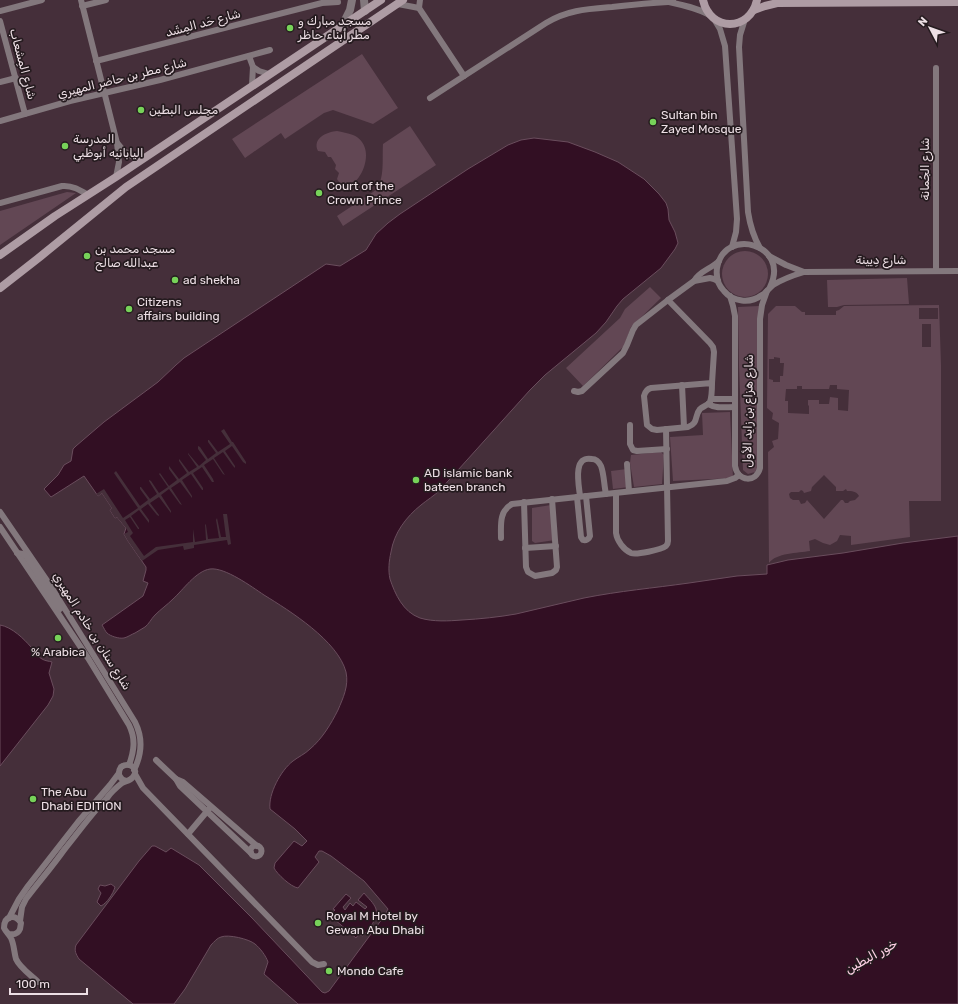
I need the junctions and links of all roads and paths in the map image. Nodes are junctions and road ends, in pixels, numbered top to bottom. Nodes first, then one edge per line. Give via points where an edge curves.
1 (42, 0) edge
2 (106, 0) edge
3 (352, 0) edge
4 (364, 0) edge
5 (381, 0) edge
6 (420, 0) edge
7 (703, 0) edge
8 (757, 0) edge
9 (670, 1) edge
10 (338, 2) dead end
11 (401, 2) edge
12 (958, 2) edge
13 (81, 3) edge
14 (623, 3) edge
15 (419, 8) junction
16 (754, 10) junction
17 (0, 11) edge
18 (365, 11) junction
19 (712, 17) junction
20 (745, 19) junction
21 (0, 21) edge
22 (342, 26) junction
23 (1, 29) edge
24 (342, 42) junction
25 (270, 50) dead end
26 (249, 56) junction
27 (96, 61) junction
28 (253, 67) junction
29 (936, 68) dead end
30 (269, 74) junction
31 (464, 76) junction
32 (16, 78) junction
33 (0, 82) edge
34 (252, 85) junction
35 (104, 93) junction
36 (430, 98) dead end
37 (25, 114) junction
38 (0, 120) edge
39 (117, 143) junction
40 (143, 159) junction
41 (116, 177) junction
42 (88, 195) junction
43 (0, 203) edge
44 (732, 247) junction
45 (760, 248) junction
46 (768, 254) junction
47 (0, 255) edge
48 (720, 259) junction
49 (704, 271) junction
50 (936, 271) junction
51 (958, 271) edge
52 (804, 272) junction
53 (706, 278) junction
54 (694, 281) junction
55 (718, 281) junction
56 (0, 288) edge
57 (768, 289) junction
58 (730, 296) junction
59 (668, 300) junction
60 (712, 383) junction
61 (682, 386) junction
62 (574, 391) dead end
63 (735, 399) junction
64 (709, 402) junction
65 (735, 407) junction
66 (630, 425) dead end
67 (684, 427) junction
68 (666, 429) junction
69 (667, 449) junction
70 (627, 464) dead end
71 (738, 475) junction
72 (667, 487) junction
73 (629, 491) junction
74 (616, 492) junction
75 (606, 494) junction
76 (581, 496) junction
77 (552, 499) junction
78 (524, 502) junction
79 (0, 512) edge
80 (0, 527) edge
81 (501, 538) dead end
82 (556, 546) junction
83 (525, 548) junction
84 (17, 553) junction
85 (70, 618) junction
86 (156, 760) dead end
87 (129, 764) junction
88 (135, 772) junction
89 (118, 773) junction
90 (176, 779) junction
91 (127, 781) junction
92 (143, 788) junction
93 (210, 805) junction
94 (206, 811) junction
95 (187, 832) junction
96 (257, 846) junction
97 (251, 854) junction
98 (9, 918) junction
99 (20, 921) junction
100 (18, 933) junction
101 (9, 934) junction
102 (15, 950) junction
103 (324, 964) dead end
104 (38, 982) dead end

1 - 17 street
2 - 13 street
3 - 22 street
4 - 18 street
5 - 18 main road
6 - 15 street
7 - 19 main road
8 - 16 main road
9 - 14 street
9 - 19 street
10 - 27 street, شارع حَد المِشَد via 322,3
11 - 15 street
11 - 24 main road
12 - 16 main road via 777,3
13 - 27 street
14 - 31 street via 582,9 554,17
15 - 31 street
16 - 20 main road
18 - 22 main road
18 - 24 main road
19 - 20 main road via 729,24
19 - 44 street via 722,34 725,46 737,219
20 - 45 street via 739,46 748,212 751,228
21 - 23 street, شارع المِشعاب
22 - 30 main road
23 - 32 street, شارع المِشعاب
24 - 56 main road via 126,187
25 - 26 street, شارع مطر بن حاضر المهيري
26 - 28 street
26 - 35 street, شارع مطر بن حاضر المهيري
27 - 35 street
28 - 30 street
28 - 34 street
29 - 50 street, شارع الجُمانة
30 - 34 main road
31 - 36 street
32 - 33 street
32 - 37 street, شارع المِشعاب
34 - 40 main road
35 - 37 street, شارع مطر بن حاضر المهيري
35 - 39 street
37 - 38 street, شارع مطر بن حاضر المهيري
39 - 40 street via 129,155
39 - 41 street via 119,162
40 - 41 main road
41 - 42 main road
42 - 43 street via 72,187 62,186
42 - 47 main road
44 - 45 street via 749,244
44 - 48 street
45 - 46 street
46 - 52 street, شارع دِيينة
46 - 57 street via 774,270
48 - 49 street
48 - 55 street
49 - 53 street
49 - 54 street
50 - 51 street, شارع دِيينة
50 - 52 street, شارع دِيينة
52 - 57 street, شارع دِيينة
53 - 54 street
53 - 55 street
54 - 59 street
55 - 58 street
57 - 58 street via 752,300 740,301
57 - 71 street, شارع هزاع بن زايد الأول via 760,320 760,468 752,478
58 - 63 street, شارع هزاع بن زايد الأول via 735,316
59 - 60 street via 711,345 714,352
59 - 62 street via 636,325 620,356 582,391
60 - 61 street
60 - 64 street
61 - 67 street
61 - 68 street via 651,388 645,392 647,425 654,430
63 - 64 street
63 - 65 street, شارع هزاع بن زايد الأول
64 - 65 street via 716,407
64 - 67 street via 698,411 693,424
65 - 71 street, شارع هزاع بن زايد الأول via 735,466
66 - 69 street via 630,444 633,450
67 - 68 street
68 - 69 street
69 - 72 street
70 - 73 street
71 - 72 street via 727,481
72 - 73 street
72 - 74 street via 668,543 665,547 639,554 629,552 617,538
73 - 74 street
74 - 75 street
75 - 76 street
75 - 76 street via 600,464 587,458 580,463 578,469
76 - 76 street via 581,537 586,540 590,536
76 - 77 street
77 - 78 street
77 - 82 street
78 - 81 street via 512,504 504,510
78 - 83 street
79 - 85 street, شارع سنان بن خادم المهيري
80 - 84 street, شارع سنان بن خادم المهيري
82 - 83 street
82 - 83 street via 556,570 535,576 526,570
84 - 85 street via 26,556 61,611
84 - 87 street, شارع سنان بن خادم المهيري via 84,652 129,725 134,737
85 - 88 street, شارع سنان بن خادم المهيري via 137,726 141,749
86 - 90 street
87 - 88 street
87 - 89 street via 121,767
88 - 91 street via 132,779
88 - 92 street
89 - 91 street
89 - 98 street via 28,886
90 - 93 street
90 - 94 street
91 - 92 street
91 - 99 street via 112,792 94,812 29,896 22,907
92 - 95 street
93 - 94 street
93 - 96 street
94 - 95 street
94 - 97 street
95 - 103 street via 312,962
96 - 97 street via 252,847
96 - 97 street via 261,849 260,854
98 - 99 street via 14,917
98 - 101 street via 4,926
99 - 100 street
100 - 101 street
100 - 102 street
101 - 102 street
102 - 104 street via 19,963

